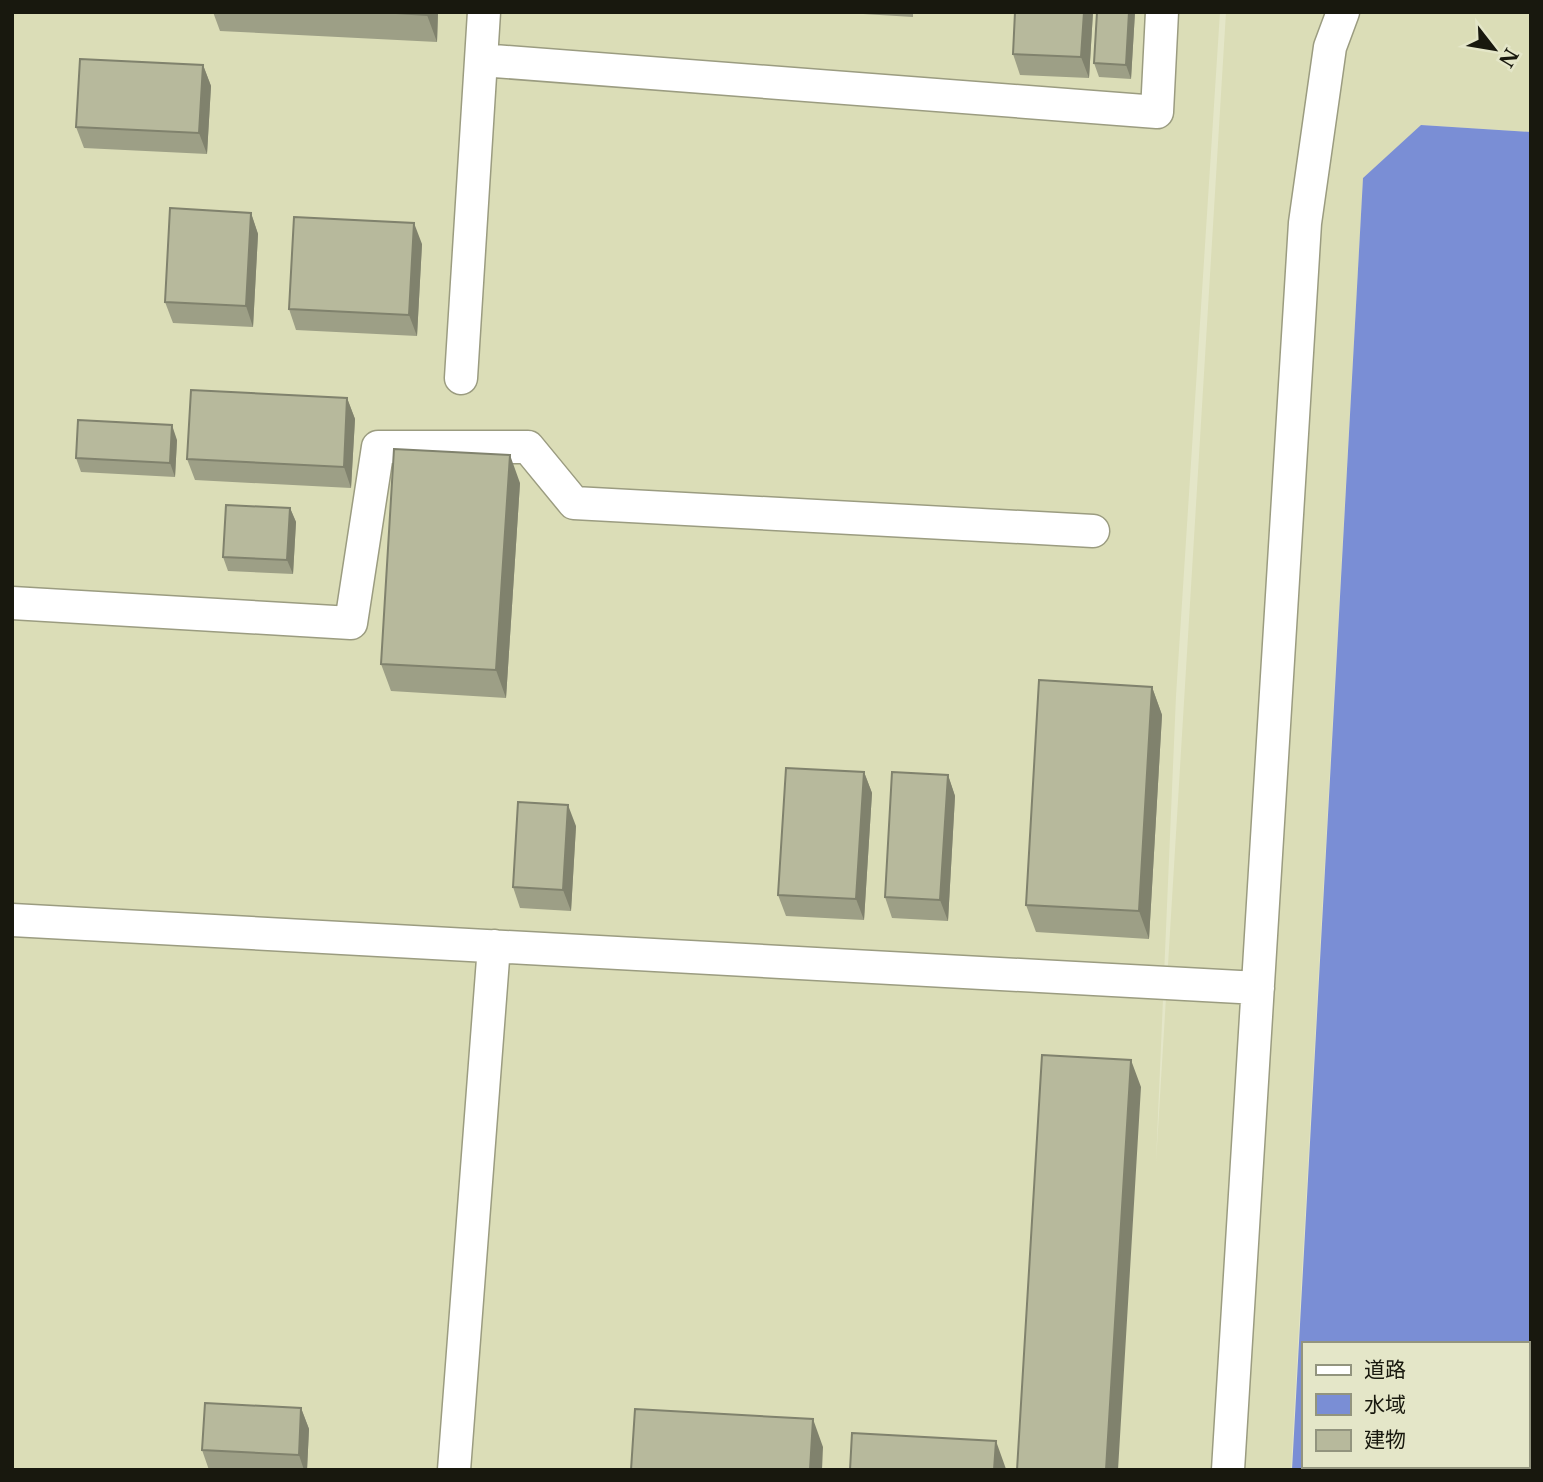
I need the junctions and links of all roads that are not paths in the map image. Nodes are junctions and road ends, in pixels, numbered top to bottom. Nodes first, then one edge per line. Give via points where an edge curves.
1 (484, 12) edge
2 (1162, 12) edge
3 (1343, 12) edge
4 (481, 60) junction
5 (461, 377) dead end
6 (1093, 531) dead end
7 (12, 603) edge
8 (12, 920) edge
9 (494, 946) junction
10 (1258, 988) junction
11 (454, 1470) edge
12 (1228, 1470) edge

1 - 4 lane
2 - 4 lane via 1157,112
3 - 10 lane via 1329,47 1305,223
4 - 5 lane
6 - 7 lane via 574,503 528,447 378,447 351,624
8 - 9 lane
9 - 10 lane
9 - 11 lane
10 - 12 lane

